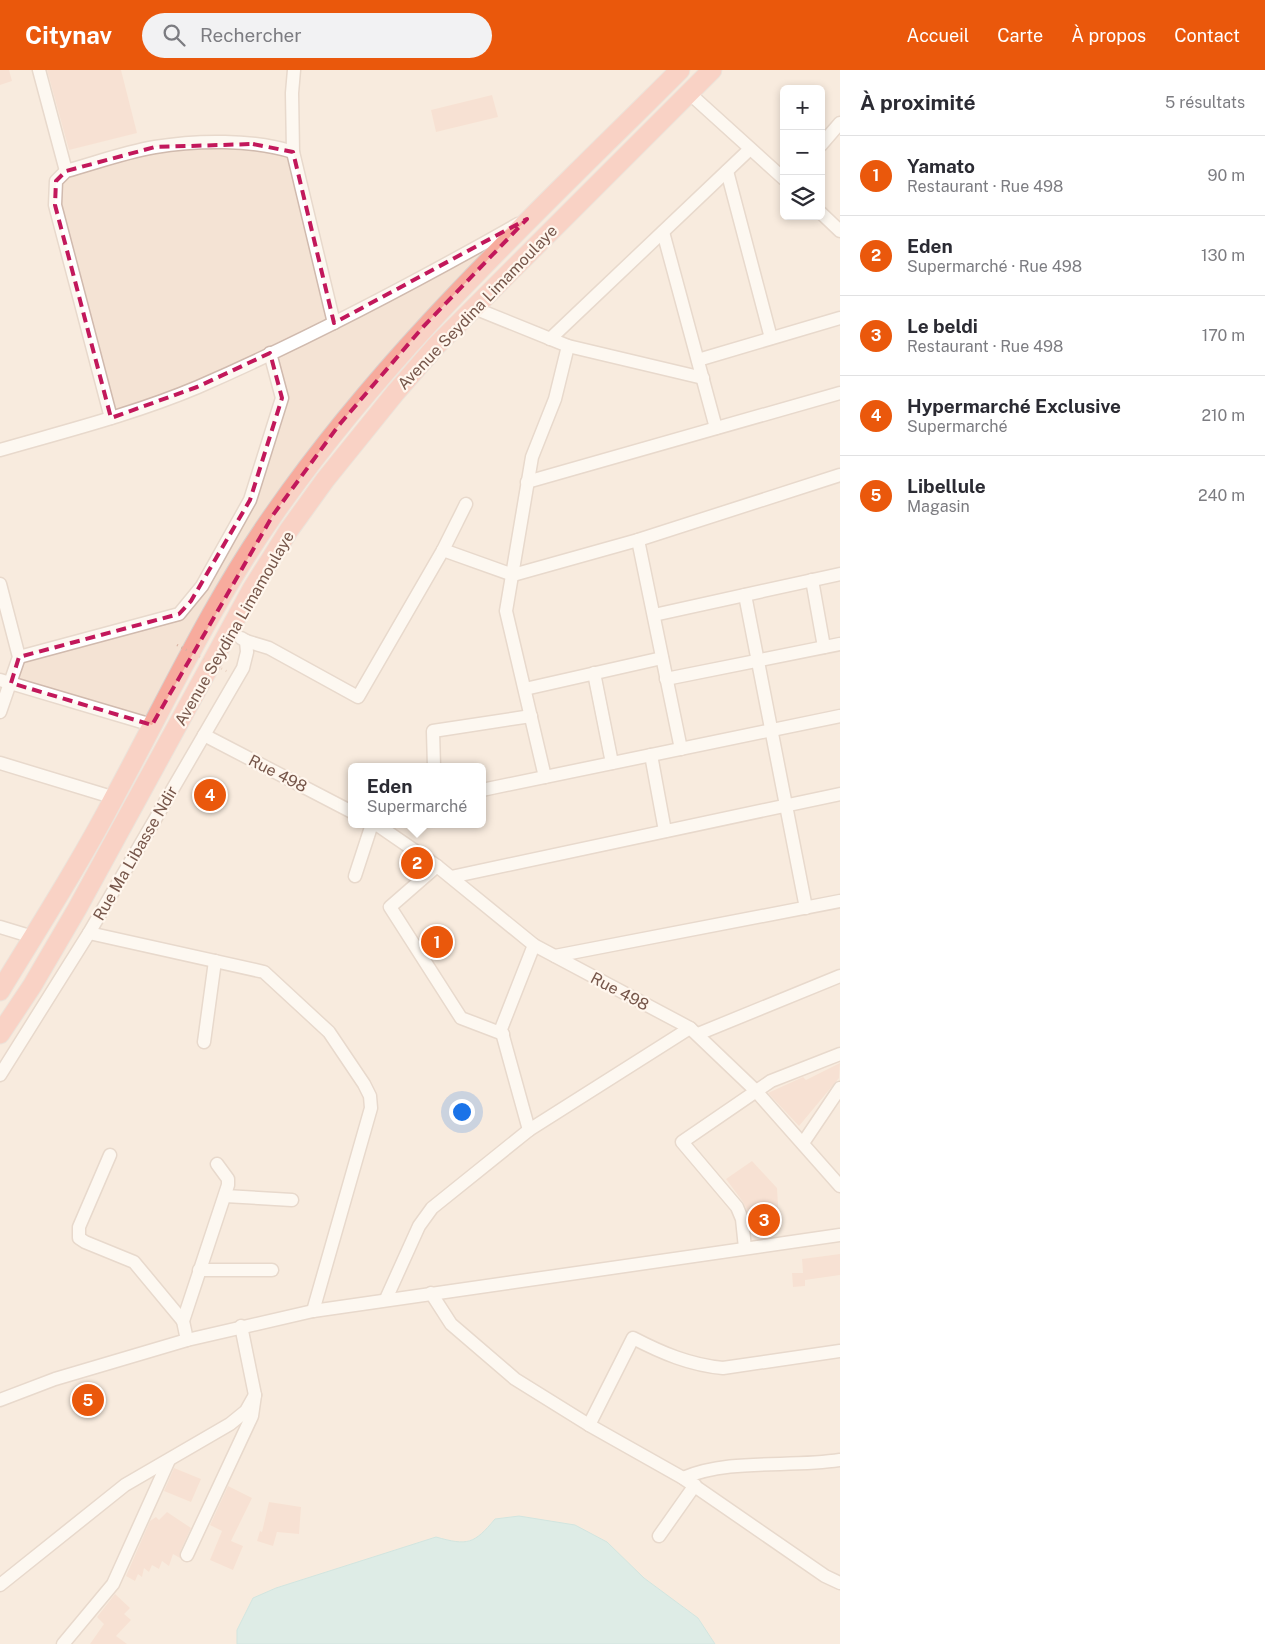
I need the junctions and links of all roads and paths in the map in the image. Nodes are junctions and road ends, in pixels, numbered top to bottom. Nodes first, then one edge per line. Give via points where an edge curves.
1 (40, 70) edge
2 (294, 70) edge
3 (680, 70) edge
4 (712, 70) edge
5 (689, 93) junction
6 (840, 123) edge
7 (830, 139) edge
8 (750, 149) junction
9 (294, 152) junction
10 (66, 171) junction
11 (727, 171) junction
12 (780, 175) edge
13 (825, 217) edge
14 (527, 219) junction
15 (840, 231) edge
16 (663, 232) junction
17 (474, 308) junction
18 (840, 318) edge
19 (334, 323) junction
20 (771, 338) junction
21 (550, 340) junction
22 (568, 346) junction
23 (270, 353) junction
24 (698, 360) junction
25 (703, 378) junction
26 (840, 393) edge
27 (111, 418) junction
28 (716, 428) junction
29 (0, 450) edge
30 (840, 475) edge
31 (527, 482) junction
32 (466, 504) dead end
33 (638, 540) junction
34 (443, 550) junction
35 (840, 574) edge
36 (513, 575) junction
37 (812, 580) junction
38 (0, 584) edge
39 (745, 595) junction
40 (654, 615) junction
41 (238, 636) junction
42 (840, 644) edge
43 (177, 645) dead end
44 (824, 647) junction
45 (19, 657) junction
46 (662, 658) junction
47 (758, 660) junction
48 (228, 672) dead end
49 (594, 673) junction
50 (666, 679) junction
51 (5, 681) edge
52 (525, 689) junction
53 (0, 712) edge
54 (531, 716) junction
55 (840, 716) edge
56 (152, 725) junction
57 (772, 730) junction
58 (204, 735) junction
59 (681, 749) junction
60 (651, 755) junction
61 (0, 763) edge
62 (434, 763) edge
63 (612, 763) junction
64 (544, 778) junction
65 (486, 789) edge
66 (840, 794) edge
67 (115, 798) junction
68 (786, 805) junction
69 (348, 810) edge
70 (371, 828) edge
71 (382, 828) edge
72 (665, 831) junction
73 (437, 866) junction
74 (355, 876) dead end
75 (451, 877) junction
76 (840, 901) edge
77 (806, 908) junction
78 (0, 927) edge
79 (89, 933) junction
80 (33, 937) junction
81 (534, 945) junction
82 (555, 956) junction
83 (215, 961) junction
84 (840, 976) edge
85 (0, 991) edge
86 (694, 1031) junction
87 (0, 1034) edge
88 (503, 1034) junction
89 (204, 1042) dead end
90 (840, 1054) edge
91 (0, 1075) edge
92 (840, 1088) edge
93 (755, 1090) junction
94 (529, 1130) junction
95 (803, 1143) junction
96 (110, 1155) dead end
97 (218, 1164) dead end
98 (840, 1186) edge
99 (225, 1196) junction
100 (292, 1200) dead end
101 (840, 1236) edge
102 (745, 1248) junction
103 (199, 1270) junction
104 (272, 1270) dead end
105 (431, 1293) junction
106 (386, 1299) junction
107 (313, 1311) junction
108 (183, 1321) junction
109 (241, 1326) junction
110 (187, 1340) junction
111 (840, 1351) edge
112 (255, 1395) junction
113 (0, 1400) edge
114 (589, 1425) junction
115 (169, 1460) junction
116 (840, 1460) edge
117 (683, 1478) junction
118 (695, 1486) junction
119 (659, 1536) dead end
120 (187, 1554) dead end
121 (840, 1583) edge
122 (0, 1585) edge
123 (63, 1644) edge

1 - 10 street
2 - 9 street
3 - 14 highway, Avenue Seydina Limamoulaye
4 - 5 highway, Avenue Seydina Limamoulaye
5 - 8 street
5 - 17 highway, Avenue Seydina Limamoulaye
6 - 7 street
8 - 11 street
8 - 12 street
9 - 10 street via 253,144 199,143 155,147
9 - 19 street
10 - 27 street via 56,181 55,206
11 - 16 street
11 - 20 street
13 - 15 street
14 - 19 street
14 - 56 highway, Avenue Seydina Limamoulaye via 423,327 339,425 273,515
16 - 21 street
16 - 24 street
17 - 21 street
17 - 41 highway, Avenue Seydina Limamoulaye via 396,392 289,530 252,589
18 - 20 street
19 - 23 street
20 - 24 street
21 - 22 street
22 - 25 street
22 - 31 street via 555,399 538,438
23 - 27 street via 197,387
23 - 45 street via 282,398 250,500 191,601 179,614
24 - 25 street
25 - 28 street
26 - 28 street
27 - 29 street
28 - 31 street
30 - 33 street
31 - 36 street
32 - 34 street
33 - 36 street
33 - 40 street
34 - 36 street
34 - 41 street via 358,697 269,648
35 - 37 street
36 - 52 street via 506,611
37 - 39 street
37 - 44 street
38 - 45 street
39 - 40 street
39 - 47 street
40 - 46 street
41 - 58 street, Rue Ma Libasse Ndir via 247,652 243,668
41 - 87 highway, Avenue Seydina Limamoulaye via 32,986
42 - 44 street
43 - 48 path, bridge
44 - 47 street
45 - 51 street
46 - 49 street
46 - 50 street
47 - 50 street
47 - 57 street
49 - 52 street
49 - 63 street
50 - 59 street
51 - 53 street
51 - 56 street
52 - 54 street
54 - 62 street via 434,731
54 - 64 street
55 - 57 street
56 - 67 highway, Avenue Seydina Limamoulaye
57 - 59 street
57 - 68 street
58 - 69 street, Rue 498
58 - 79 street, Rue Ma Libasse Ndir
59 - 60 street
60 - 63 street
60 - 72 street
61 - 67 street
63 - 64 street
64 - 65 street
66 - 68 street
67 - 80 highway, Avenue Seydina Limamoulaye
68 - 72 street
68 - 77 street
70 - 74 street
71 - 73 street, Rue 498
72 - 75 street
73 - 75 street, Rue 498
73 - 88 street via 390,907 461,1018
75 - 81 street, Rue 498
76 - 77 street
77 - 82 street
78 - 80 street
79 - 83 street
79 - 91 street, Rue Ma Libasse Ndir
80 - 85 highway, Avenue Seydina Limamoulaye
81 - 82 street, Rue 498
81 - 88 street via 501,1028
82 - 86 street, Rue 498
83 - 89 street
83 - 107 street via 258,970 270,976 329,1032 370,1096 371,1108
84 - 86 street
86 - 93 street, Rue 498
86 - 94 street
88 - 94 street
90 - 93 street
92 - 95 street
93 - 95 street, Rue 498
93 - 102 street via 682,1142 737,1206
94 - 106 street via 432,1208 419,1226
95 - 98 street, Rue 498
96 - 108 street via 79,1227 79,1238 134,1262
97 - 99 street via 228,1179
99 - 100 street
99 - 103 street
101 - 102 street
102 - 105 street
103 - 104 street
103 - 108 street
105 - 106 street
105 - 114 street via 451,1324 514,1379
106 - 107 street
107 - 109 street
108 - 110 street
109 - 110 street
109 - 112 street
110 - 113 street via 55,1379
111 - 114 street via 724,1368 670,1357 633,1338
112 - 115 street via 246,1411 230,1424
112 - 120 street via 252,1416
114 - 117 street
115 - 122 street via 125,1485
115 - 123 street via 113,1584
116 - 117 street via 811,1465 714,1468
117 - 118 street
118 - 119 street
118 - 121 street via 825,1576

